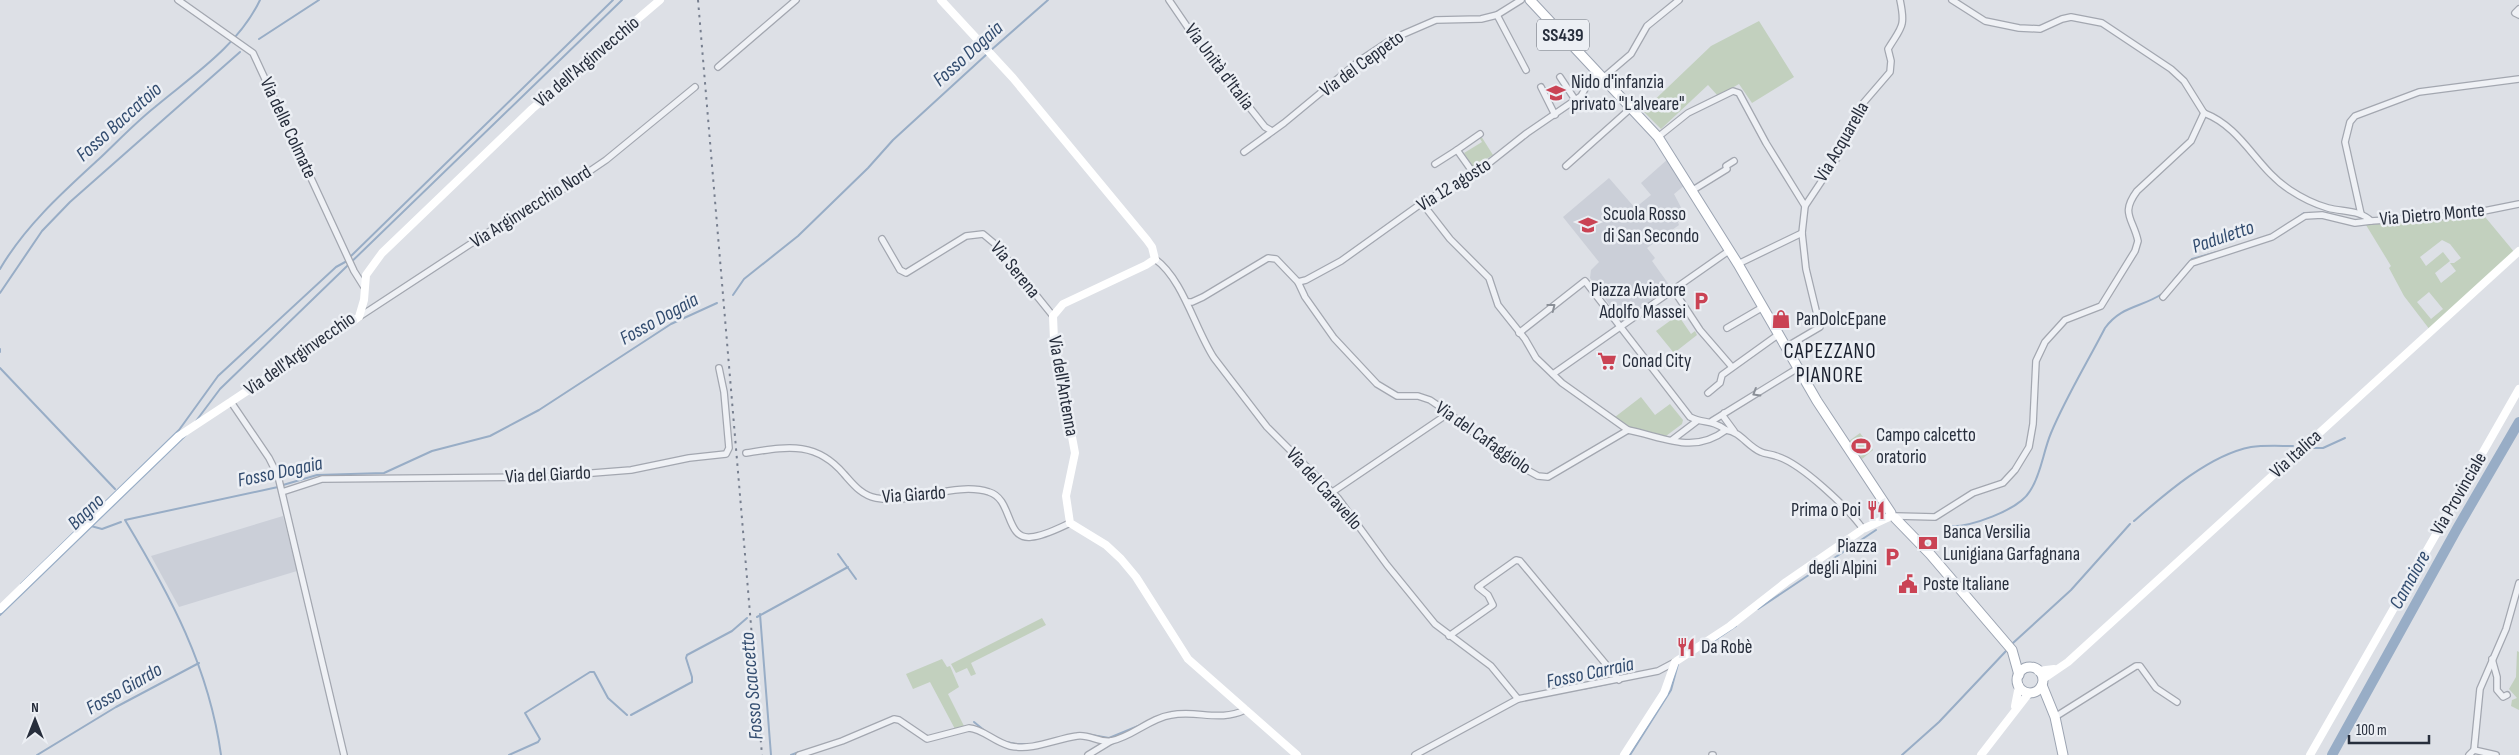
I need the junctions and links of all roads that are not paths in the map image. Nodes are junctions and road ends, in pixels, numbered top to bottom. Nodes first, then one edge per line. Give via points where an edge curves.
1 (178, 0) edge
2 (660, 0) edge
3 (796, 0) edge
4 (941, 0) edge
5 (1169, 0) edge
6 (1521, 0) edge
7 (1530, 0) edge
8 (1679, 0) edge
9 (1900, 0) edge
10 (1952, 0) edge
11 (2519, 9) edge
12 (1497, 15) junction
13 (2519, 15) edge
14 (718, 67) dead end
15 (1526, 70) dead end
16 (1596, 70) junction
17 (1603, 78) junction
18 (1560, 80) dead end
19 (2519, 80) edge
20 (1541, 87) dead end
21 (695, 88) dead end
22 (1576, 100) junction
23 (1631, 108) junction
24 (2204, 113) junction
25 (1555, 115) junction
26 (1272, 131) junction
27 (1480, 134) dead end
28 (1658, 137) junction
29 (1457, 150) junction
30 (1244, 152) dead end
31 (1734, 161) dead end
32 (1435, 164) dead end
33 (1566, 166) dead end
34 (1474, 174) junction
35 (1693, 190) junction
36 (1422, 203) junction
37 (2519, 204) edge
38 (1805, 206) junction
39 (2367, 218) junction
40 (1802, 233) junction
41 (882, 239) dead end
42 (1730, 250) junction
43 (2519, 251) edge
44 (1155, 259) junction
45 (1738, 264) junction
46 (1298, 282) junction
47 (364, 287) junction
48 (1673, 289) junction
49 (2164, 297) dead end
50 (1188, 302) junction
51 (1763, 307) junction
52 (1053, 316) junction
53 (359, 317) junction
54 (1619, 326) junction
55 (1727, 328) dead end
56 (1519, 332) junction
57 (1779, 334) junction
58 (1786, 347) junction
59 (1732, 367) junction
60 (719, 368) dead end
61 (1798, 368) junction
62 (1553, 374) junction
63 (2519, 389) edge
64 (1708, 393) dead end
65 (231, 402) junction
66 (1449, 412) junction
67 (1724, 413) junction
68 (1698, 421) junction
69 (1712, 421) junction
70 (1628, 430) junction
71 (1726, 430) junction
72 (1734, 431) junction
73 (1672, 440) junction
74 (746, 453) dead end
75 (282, 490) junction
76 (1331, 493) junction
77 (1893, 516) junction
78 (1070, 523) junction
79 (1863, 530) junction
80 (2519, 583) edge
81 (0, 609) edge
82 (1449, 636) junction
83 (2015, 654) junction
84 (2492, 660) junction
85 (1675, 662) junction
86 (2029, 668) junction
87 (2019, 675) junction
88 (2041, 678) junction
89 (1619, 680) junction
90 (2019, 686) junction
91 (2031, 693) junction
92 (2507, 695) dead end
93 (1518, 698) junction
94 (2050, 701) junction
95 (2178, 702) dead end
96 (1245, 710) junction
97 (2014, 711) junction
98 (2055, 717) junction
99 (1111, 741) junction
100 (2471, 752) edge
101 (344, 755) edge
102 (799, 755) edge
103 (1088, 755) edge
104 (1297, 755) edge
105 (1414, 755) edge
106 (1624, 755) edge
107 (1981, 755) edge
108 (2063, 755) edge
109 (2310, 755) edge
110 (2496, 755) edge

1 - 47 street, Via delle Colmate via 253,53
2 - 47 main road, Via dell'Arginvecchio via 480,157 382,253 370,267
3 - 14 street
4 - 44 main road via 1147,240
5 - 26 street, Via Unità d'Italia via 1197,41 1265,127
6 - 12 street, Via del Ceppeto
7 - 16 main road, SS439
8 - 17 street via 1647,26 1631,54
9 - 38 street, Via Acquarella via 1903,22 1888,49 1890,72 1859,108 1837,158
10 - 24 street via 1985,21 2019,28 2040,29 2071,18 2102,23 2171,69 2184,81
11 - 13 street via 2516,13
12 - 15 street
12 - 26 street, Via del Ceppeto via 1470,20 1436,20 1392,39 1359,61
16 - 17 main road, SS439
16 - 22 street, Via 12 agosto
17 - 23 main road, SS439
18 - 22 street
19 - 39 street via 2419,92 2355,116 2350,122 2345,142
20 - 25 street
21 - 53 street, Via Arginvecchio Nord via 606,160 559,192 510,218
22 - 25 street, Via 12 agosto
23 - 28 main road, SS439
23 - 33 street
24 - 39 street, Via Dietro Monte via 2232,129 2264,169 2289,189 2314,204
24 - 77 street via 2191,141 2130,200 2128,215 2138,241 2101,306 2065,320 2045,342 2036,361 2029,447 2019,466 2002,483 1973,493 1936,517
25 - 34 street, Via 12 agosto
26 - 30 street, Via del Ceppeto
27 - 29 street
28 - 35 main road, SS439
28 - 38 street, Via Acquarella via 1688,114 1736,92
29 - 32 street
29 - 34 street
31 - 35 street
34 - 36 street, Via 12 agosto
35 - 42 main road, SS439
36 - 46 street, Via 12 agosto via 1341,261
36 - 56 street via 1450,239 1489,278 1498,305
37 - 39 street, Via Dietro Monte via 2464,215
38 - 40 street, Via Acquarella
39 - 49 street via 2354,223 2322,215 2305,216 2272,237 2192,263
40 - 45 street
40 - 58 street, Via Acquarella via 1806,269 1820,327
41 - 52 street, Via Serena via 900,270 906,272 966,236 983,234 995,244
42 - 45 main road, SS439
42 - 48 street
43 - 88 main road, Via Italica via 2073,658
44 - 50 street, Via del Caravello
44 - 52 main road, Via dell'Antenna via 1063,304
45 - 51 main road, SS439
46 - 50 street, Via del Cafaggiolo via 1276,259 1268,258 1203,297
46 - 66 street, Via del Cafaggiolo via 1322,322 1377,384 1397,396 1426,398
47 - 53 main road, Via dell'Arginvecchio
48 - 54 street
48 - 59 street via 1700,330
50 - 76 street, Via del Caravello via 1214,358 1267,427
51 - 55 street
51 - 57 main road, SS439
52 - 78 main road, Via dell'Antenna via 1054,340 1075,453 1066,496
53 - 65 main road, Via dell'Arginvecchio
56 -> 54 street via 1585,281
54 - 62 street
54 - 68 street via 1679,406
56 - 62 street via 1536,358
57 - 58 main road, SS439
57 - 59 street
58 - 61 main road, SS439
59 - 64 street
60 - 75 street, Via del Giardo via 729,448 726,454 632,470 542,477 322,479
61 -> 67 street
61 - 77 main road, SS439
62 - 70 street
63 - 109 main road, Via Provinciale
65 - 75 street via 269,458
65 - 81 main road, Via dell'Arginvecchio via 180,436
66 - 70 street, Via del Cafaggiolo via 1490,446 1538,476 1548,476
66 - 76 street
67 - 69 street
67 - 72 street
68 - 69 street
68 - 73 street
69 - 71 street
70 - 73 street
71 - 72 street
71 - 73 street via 1699,444
72 - 79 street via 1760,452 1776,456 1810,478 1833,497
74 - 78 street, Via Giardo via 810,449 828,458 859,491 878,499 971,490 991,492 1005,506 1014,530 1022,537 1033,537
75 - 101 street
76 - 82 street, Via del Caravello via 1435,624
77 - 79 main road
77 - 83 main road, SS439 via 1930,554
78 - 96 main road via 1121,559 1188,659
79 - 85 main road
80 - 84 street via 2506,629
82 - 89 street via 1493,605 1488,595 1478,587 1516,560 1520,561
82 - 93 street, Via del Caravello via 1491,666
83 - 86 main road, SS439
83 - 87 main road, SS439
84 - 92 street via 2497,690 2503,697
84 - 100 street via 2480,689
85 - 89 street via 1658,671
85 - 106 main road via 1664,693
86 - 87 main road
86 - 88 main road, SS439
87 - 90 main road, SS439
88 - 91 main road
88 - 94 main road
89 - 93 street
90 - 91 main road
90 - 97 main road
91 - 94 main road
91 - 97 main road
93 - 105 street
94 - 98 main road
95 - 98 street via 2156,688 2140,666 2136,666
96 - 99 street via 1222,717 1169,715
96 - 104 main road
97 - 107 main road
98 - 108 main road
99 - 102 street via 1078,735 1049,744 1020,747 996,742 975,728 927,739 894,719
99 - 103 street
100 - 110 street

